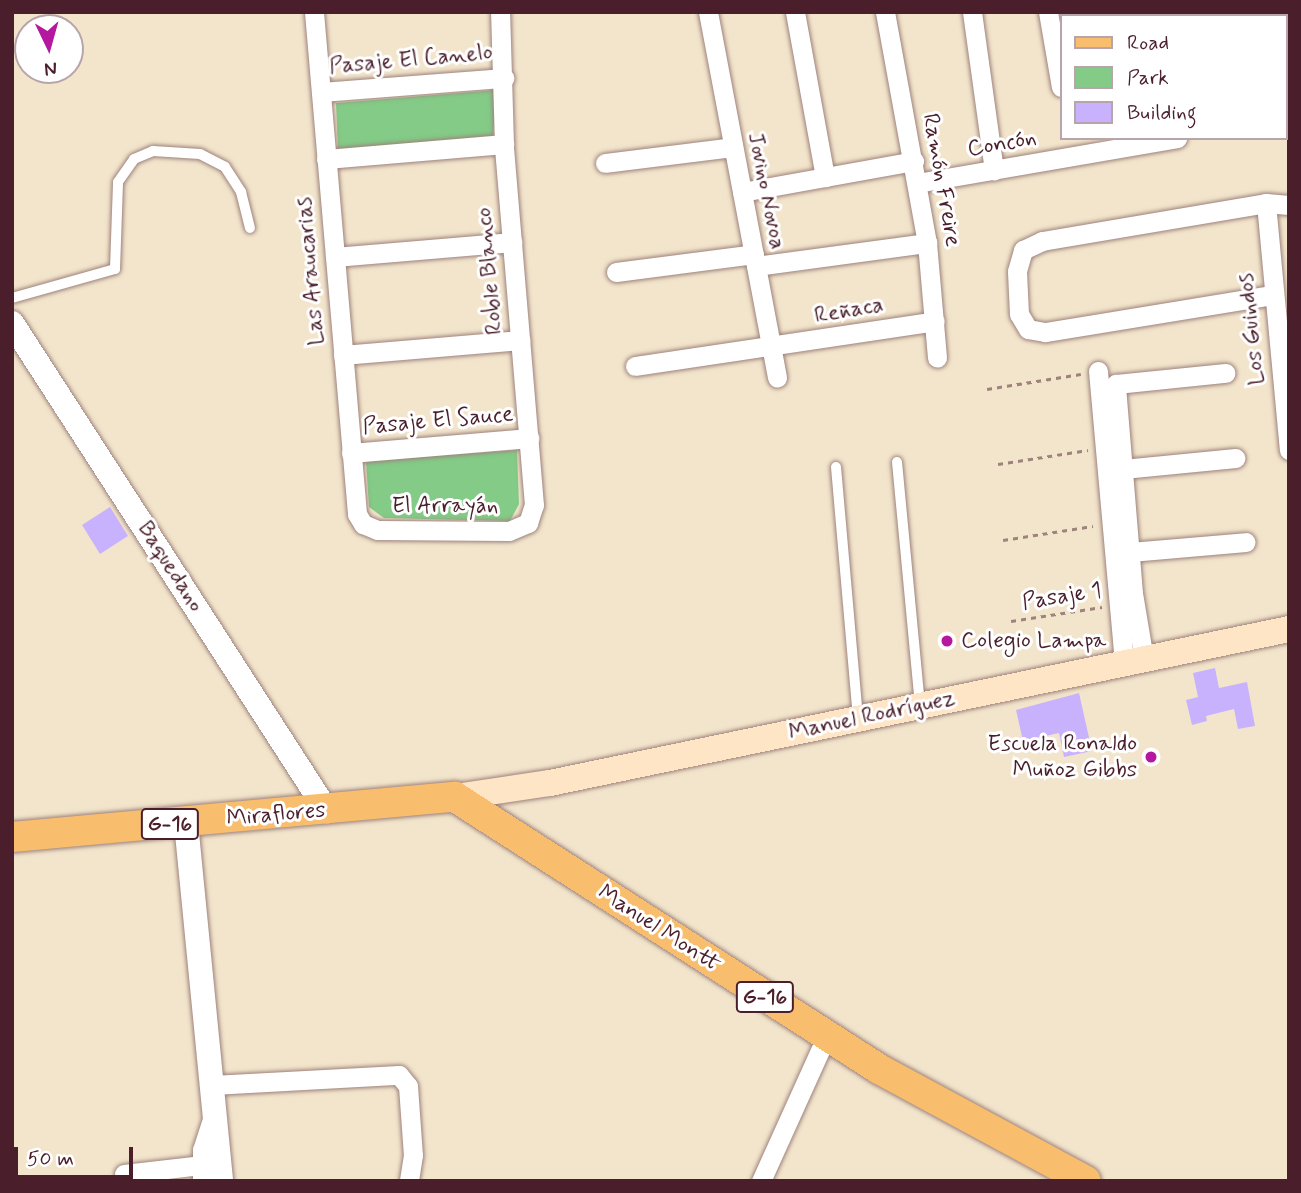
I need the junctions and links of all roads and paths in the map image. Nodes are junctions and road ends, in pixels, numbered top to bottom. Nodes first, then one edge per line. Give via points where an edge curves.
1 (314, 12) edge
2 (500, 12) edge
3 (708, 12) edge
4 (795, 12) edge
5 (885, 12) edge
6 (972, 12) edge
7 (1048, 12) edge
8 (504, 78) junction
9 (1060, 81) edge
10 (321, 92) junction
11 (1159, 140) edge
12 (1141, 142) edge
13 (503, 145) junction
14 (733, 146) junction
15 (1072, 147) edge
16 (326, 159) junction
17 (914, 161) junction
18 (605, 163) dead end
19 (994, 170) junction
20 (825, 177) junction
21 (917, 183) junction
22 (742, 192) junction
23 (1266, 204) junction
24 (1289, 205) edge
25 (250, 229) dead end
26 (512, 242) junction
27 (927, 243) junction
28 (335, 257) junction
29 (755, 260) junction
30 (616, 272) dead end
31 (1272, 295) junction
32 (12, 298) edge
33 (1282, 319) edge
34 (935, 321) junction
35 (12, 323) edge
36 (520, 340) junction
37 (772, 349) junction
38 (343, 355) junction
39 (937, 358) dead end
40 (635, 366) dead end
41 (1098, 371) joint
42 (1225, 373) dead end
43 (777, 379) dead end
44 (987, 389) dead end
45 (1287, 410) edge
46 (529, 438) junction
47 (1105, 448) junction
48 (1289, 450) edge
49 (351, 453) junction
50 (1235, 458) dead end
51 (897, 462) dead end
52 (998, 464) dead end
53 (836, 467) dead end
54 (1123, 469) junction
55 (528, 523) joint
56 (1111, 523) junction
57 (363, 524) joint
58 (1003, 540) dead end
59 (1246, 542) dead end
60 (1130, 552) junction
61 (1119, 604) junction
62 (1011, 621) dead end
63 (1289, 629) edge
64 (1134, 662) junction
65 (920, 706) junction
66 (858, 719) junction
67 (455, 797) junction
68 (327, 811) junction
69 (186, 823) junction
70 (12, 837) edge
71 (826, 1037) junction
72 (212, 1085) junction
73 (214, 1112) junction
74 (202, 1173) edge
75 (124, 1174) dead end
76 (221, 1181) edge
77 (409, 1181) edge
78 (761, 1181) edge
79 (1086, 1181) edge

1 - 10 street, Las Araucarias
2 - 8 street, Roble Blanco
3 - 14 street, Jovino Novoa
4 - 20 street
5 - 17 street, Ramón Freire
6 - 19 street
7 - 9 street
8 - 10 street, Pasaje El Canelo
8 - 13 street, Roble Blanco
10 - 16 street, Las Araucarias
11 - 12 street, Concón
12 - 15 street, Concón
13 - 16 street
13 - 26 street, Roble Blanco
14 - 18 street
14 - 22 street, Jovino Novoa
15 - 19 street, Concón
16 - 28 street, Las Araucarias
17 - 20 street
17 - 21 street, Ramón Freire
19 - 21 street, Concón
20 - 22 street
21 - 27 street, Ramón Freire
22 - 29 street, Jovino Novoa
23 - 24 street
23 - 31 street, Los Guindos
23 - 31 street via 1042,241 1023,250 1017,271 1019,314 1028,329 1045,332
25 - 32 lane via 241,192 225,167 200,154 153,151 134,159 118,182 115,269
26 - 28 street
26 - 36 street, Roble Blanco
27 - 29 street
27 - 34 street, Ramón Freire
28 - 38 street, Las Araucarias
29 - 30 street
29 - 37 street, Jovino Novoa
31 - 33 street, Los Guindos
33 - 45 street, Los Guindos
34 - 37 street, Reñaca
34 - 39 street, Ramón Freire
35 - 68 street, Baquedano
36 - 38 street
36 - 46 street, Roble Blanco
37 - 40 street, Reñaca
37 - 43 street, Jovino Novoa
38 - 49 street, Las Araucarias
41 - 44 path
41 - 47 street
42 - 54 street via 1116,384
45 - 48 street, Los Guindos
46 - 49 street, Pasaje El Sauce
46 - 55 street, Roble Blanco via 534,505
47 - 52 path
47 - 56 street
49 - 57 street, Las Araucarias via 356,508
50 - 54 street
51 - 65 lane
53 - 66 lane
54 - 60 street
55 - 57 street, El Arrayán via 509,531 377,530
56 - 58 path
56 - 61 street
59 - 60 street
60 - 64 street
61 - 62 path, Pasaje 1
61 - 64 street
63 - 64 main road, Manuel Rodríguez
64 - 65 main road, Manuel Rodríguez
65 - 66 main road, Manuel Rodríguez
66 - 67 main road, Manuel Rodríguez via 550,783
67 - 68 main road, Miraflores / G-16
67 - 71 main road, Manuel Montt / G-16
68 - 69 main road, Miraflores / G-16
69 - 70 main road, Miraflores / G-16
69 - 72 street
71 - 78 street
71 - 79 main road, Manuel Montt / G-16 via 945,1107
72 - 73 street
72 - 77 street via 399,1075 408,1086 413,1155
73 - 74 street via 205,1136
73 - 76 street
74 - 75 street

